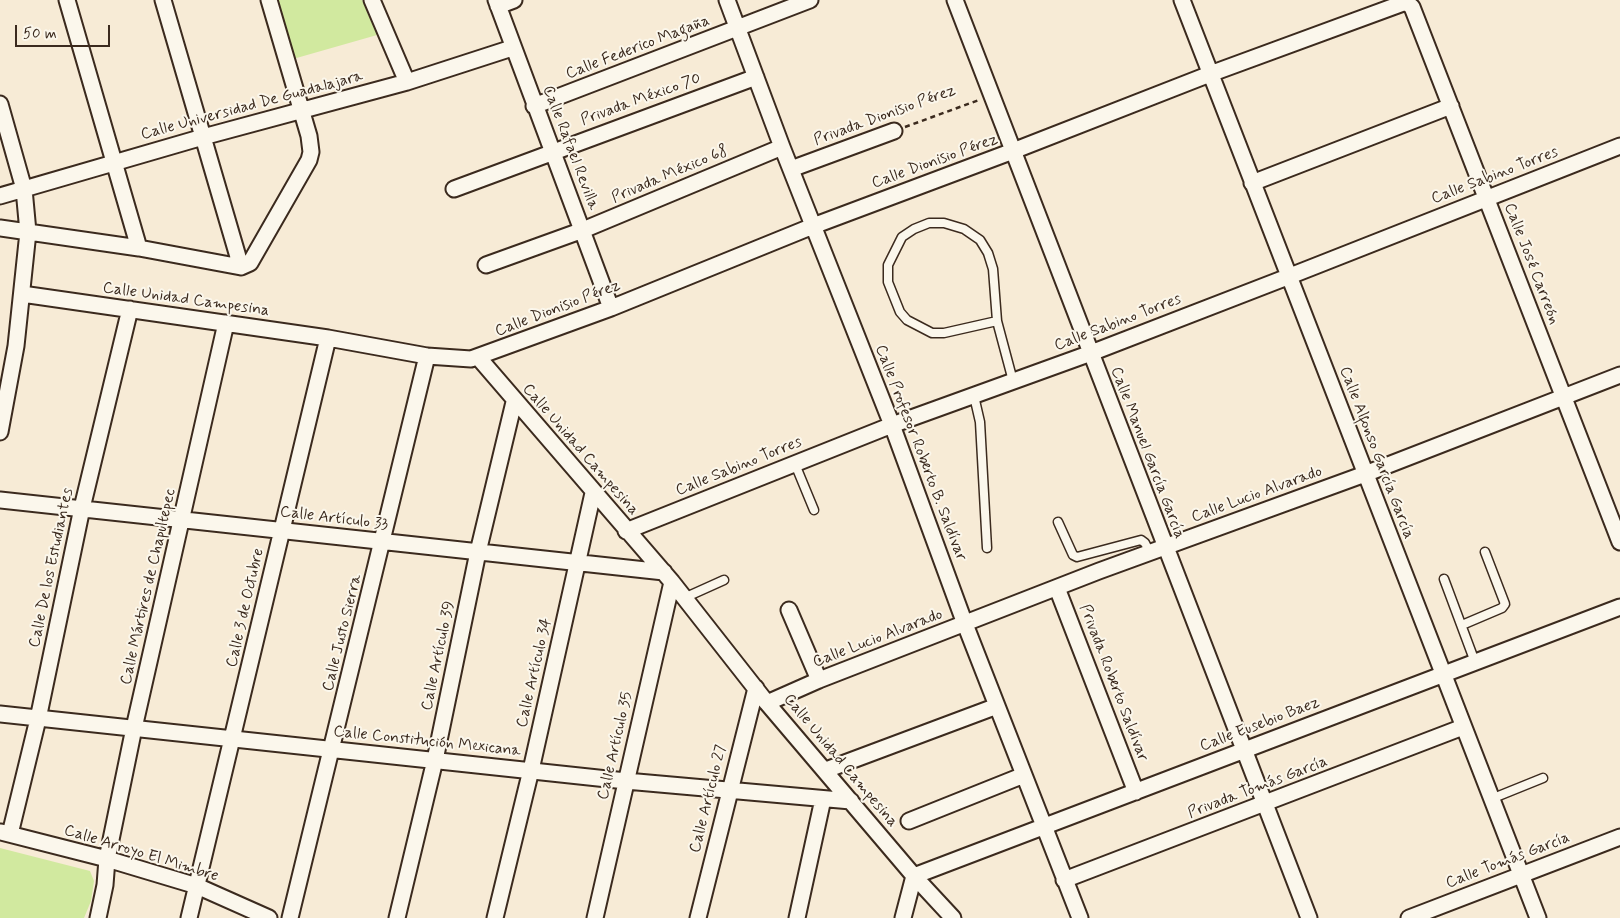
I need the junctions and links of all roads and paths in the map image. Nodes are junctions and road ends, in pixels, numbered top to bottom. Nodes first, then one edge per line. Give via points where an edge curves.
1 (67, 0) edge
2 (163, 0) edge
3 (269, 0) edge
4 (372, 0) edge
5 (514, 0) edge
6 (727, 0) edge
7 (810, 0) edge
8 (955, 0) edge
9 (1182, 0) edge
10 (1406, 2) joint
11 (497, 3) edge
12 (738, 28) junction
13 (512, 48) junction
14 (1210, 74) junction
15 (756, 76) junction
16 (407, 82) junction
17 (992, 95) junction
18 (0, 104) edge
19 (534, 106) junction
20 (1451, 106) junction
21 (302, 111) junction
22 (894, 131) joint
23 (203, 137) junction
24 (1620, 146) edge
25 (782, 147) junction
26 (553, 151) junction
27 (1014, 151) junction
28 (114, 163) junction
29 (791, 169) junction
30 (1252, 183) junction
31 (24, 189) junction
32 (454, 189) dead end
33 (0, 196) edge
34 (1487, 198) junction
35 (813, 226) junction
36 (0, 228) edge
37 (583, 230) junction
38 (28, 232) junction
39 (139, 248) junction
40 (486, 265) dead end
41 (241, 267) junction
42 (1290, 276) junction
43 (22, 294) junction
44 (610, 308) junction
45 (130, 309) junction
46 (997, 321) junction
47 (226, 323) junction
48 (328, 338) junction
49 (1091, 353) junction
50 (427, 356) junction
51 (478, 357) junction
52 (1620, 375) edge
53 (1013, 381) junction
54 (974, 396) junction
55 (1563, 398) junction
56 (514, 402) junction
57 (892, 425) junction
58 (0, 432) edge
59 (795, 464) junction
60 (1365, 474) junction
61 (593, 493) junction
62 (0, 500) edge
63 (82, 508) junction
64 (814, 510) dead end
65 (183, 519) junction
66 (1058, 522) dead end
67 (282, 530) junction
68 (626, 531) junction
69 (383, 542) junction
70 (1620, 542) edge
71 (987, 548) dead end
72 (1157, 550) junction
73 (478, 552) junction
74 (1486, 552) dead end
75 (577, 564) junction
76 (668, 577) junction
77 (1444, 579) dead end
78 (724, 580) dead end
79 (1057, 588) junction
80 (684, 598) junction
81 (1620, 607) edge
82 (789, 610) dead end
83 (965, 624) junction
84 (1462, 625) junction
85 (1475, 662) junction
86 (1442, 674) junction
87 (819, 680) junction
88 (756, 688) junction
89 (767, 703) junction
90 (997, 706) junction
91 (0, 714) edge
92 (38, 719) junction
93 (1463, 727) junction
94 (134, 728) junction
95 (233, 738) junction
96 (332, 749) junction
97 (1243, 750) junction
98 (435, 760) junction
99 (531, 770) junction
100 (826, 770) junction
101 (1024, 776) junction
102 (1543, 778) dead end
103 (626, 781) junction
104 (729, 791) junction
105 (1136, 792) junction
106 (1491, 798) junction
107 (823, 799) junction
108 (851, 801) junction
109 (1265, 804) junction
110 (909, 821) dead end
111 (1045, 827) junction
112 (5, 833) edge
113 (1620, 837) edge
114 (107, 859) junction
115 (914, 876) junction
116 (1521, 876) junction
117 (1064, 880) junction
118 (197, 886) junction
119 (98, 918) edge
120 (189, 918) edge
121 (269, 918) edge
122 (290, 918) edge
123 (396, 918) edge
124 (495, 918) edge
125 (595, 918) edge
126 (698, 918) edge
127 (797, 918) edge
128 (903, 918) edge
129 (953, 918) edge
130 (1080, 918) edge
131 (1309, 918) edge
132 (1409, 918) edge
133 (1538, 918) edge

1 - 28 street
2 - 23 street
3 - 21 street
4 - 16 street
5 - 11 street
6 - 12 street, Calle Profesor Roberto B. Saldívar
7 - 12 street, Calle Federico Magaña
8 - 17 street, Calle Manuel García García
9 - 14 street, Calle Alfonso García García
10 - 14 street, Calle Dionisio Pérez
10 - 20 street, Calle José Carreón via 1412,7
11 - 13 street, Calle Rafael Revilla
12 - 15 street, Calle Profesor Roberto B. Saldívar
12 - 19 street, Calle Federico Magaña
13 - 16 street, Calle Universidad De Guadalajara
13 - 19 street, Calle Rafael Revilla
14 - 27 street, Calle Dionisio Pérez
14 - 30 street, Calle Alfonso García García
15 - 25 street, Calle Profesor Roberto B. Saldívar
15 - 26 street, Privada México 70
16 - 21 street, Calle Universidad De Guadalajara
17 - 22 path, Privada Dionisio Pérez
17 - 27 street, Calle Manuel García García
18 - 31 street
19 - 26 street, Calle Rafael Revilla
20 - 30 street
20 - 34 street, Calle José Carreón
21 - 23 street, Calle Universidad De Guadalajara
21 - 41 street via 311,145 308,160 254,258 250,264
22 - 29 street, Privada Dionisio Pérez
23 - 28 street, Calle Universidad De Guadalajara
23 - 41 street
24 - 34 street, Calle Sabino Torres
25 - 29 street, Calle Profesor Roberto B. Saldívar
25 - 37 street, Privada México 68
26 - 32 street, Privada México 70
26 - 37 street, Calle Rafael Revilla
27 - 35 street, Calle Dionisio Pérez
27 - 49 street, Calle Manuel García García
28 - 31 street, Calle Universidad De Guadalajara
28 - 39 street
29 - 35 street, Calle Profesor Roberto B. Saldívar
30 - 42 street, Calle Alfonso García García
31 - 33 street, Calle Universidad De Guadalajara
31 - 38 street
34 - 42 street, Calle Sabino Torres
34 - 55 street, Calle José Carreón
35 - 44 street, Calle Dionisio Pérez
35 - 57 street, Calle Profesor Roberto B. Saldívar
36 - 38 street
37 - 40 street, Privada México 68
37 - 44 street, Calle Rafael Revilla
38 - 39 street
38 - 43 street
39 - 41 street
42 - 49 street, Calle Sabino Torres
42 - 60 street, Calle Alfonso García García
43 - 45 street, Calle Unidad Campesina
43 - 58 street
44 - 51 street, Calle Dionisio Pérez
45 - 47 street, Calle Unidad Campesina
45 - 63 street, Calle De los Estudiantes
46 - 46 lane via 993,269 980,240 964,229 944,223 929,223 902,237 888,265 888,282 900,312 907,320 932,333
46 - 53 lane
47 - 48 street, Calle Unidad Campesina
47 - 65 street, Calle Mártires de Chapultepec
48 - 50 street, Calle Unidad Campesina
48 - 67 street, Calle 3 de Octubre
49 - 53 street, Calle Sabino Torres
49 - 72 street, Calle Manuel García García
50 - 51 street, Calle Unidad Campesina via 464,360
50 - 69 street, Calle Justo Sierra
51 - 56 street, Calle Unidad Campesina
52 - 55 street, Calle Lucio Alvarado
53 - 54 street, Calle Sabino Torres
54 - 57 street, Calle Sabino Torres
54 - 71 lane via 980,422
55 - 60 street, Calle Lucio Alvarado
55 - 70 street, Calle José Carreón
56 - 61 street, Calle Unidad Campesina
56 - 73 street, Calle Artículo 39
57 - 59 street, Calle Sabino Torres
57 - 83 street, Calle Profesor Roberto B. Saldívar
59 - 64 lane
59 - 68 street, Calle Sabino Torres
60 - 72 street, Calle Lucio Alvarado
60 - 86 street, Calle Alfonso García García
61 - 68 street, Calle Unidad Campesina
61 - 75 street, Calle Artículo 34
62 - 63 street, Calle Artículo 33
63 - 65 street, Calle Artículo 33
63 - 92 street, Calle De los Estudiantes
65 - 67 street, Calle Artículo 33
65 - 94 street, Calle Mártires de Chapultepec
66 - 72 lane via 1076,557 1141,540
67 - 69 street, Calle Artículo 33
67 - 95 street, Calle 3 de Octubre
68 - 76 street, Calle Unidad Campesina
69 - 73 street, Calle Artículo 33
69 - 96 street, Calle Justo Sierra
72 - 79 street, Calle Lucio Alvarado
72 - 97 street, Calle Manuel García García
73 - 75 street, Calle Artículo 33
73 - 98 street, Calle Artículo 39
74 - 84 lane via 1506,604
75 - 76 street, Calle Artículo 33
75 - 99 street, Calle Artículo 34
76 - 80 street, Calle Unidad Campesina
76 - 103 street, Calle Artículo 35
77 - 84 lane
78 - 80 lane
79 - 83 street, Calle Lucio Alvarado
79 - 105 street, Privada Roberto Saldívar
80 - 88 street, Calle Unidad Campesina
81 - 85 street, Calle Eusebio Baez
82 - 87 street
83 - 87 street, Calle Lucio Alvarado
83 - 90 street, Calle Profesor Roberto B. Saldívar
84 - 85 lane
85 - 86 street, Calle Eusebio Baez
86 - 93 street, Calle Alfonso García García
86 - 97 street, Calle Eusebio Baez
87 - 89 street, Calle Lucio Alvarado
88 - 89 street, Calle Unidad Campesina
88 - 104 street, Calle Artículo 27
89 - 100 street, Calle Unidad Campesina
90 - 100 street
90 - 101 street, Calle Profesor Roberto B. Saldívar
91 - 92 street, Calle Constitución Mexicana
92 - 94 street, Calle Constitución Mexicana
92 - 112 street, Calle De los Estudiantes
93 - 106 street, Calle Alfonso García García
93 - 109 street, Privada Tomás García
94 - 95 street, Calle Constitución Mexicana
94 - 114 street, Calle Mártires de Chapultepec
95 - 96 street, Calle Constitución Mexicana
95 - 118 street, Calle 3 de Octubre
96 - 98 street, Calle Constitución Mexicana
96 - 122 street, Calle Justo Sierra
97 - 105 street, Calle Eusebio Baez
97 - 109 street, Calle Manuel García García
98 - 99 street, Calle Constitución Mexicana
98 - 123 street, Calle Artículo 39
99 - 103 street, Calle Constitución Mexicana
99 - 124 street, Calle Artículo 34
100 - 108 street, Calle Unidad Campesina
101 - 110 street
101 - 111 street, Calle Profesor Roberto B. Saldívar
102 - 106 lane
103 - 104 street, Calle Constitución Mexicana
103 - 125 street, Calle Artículo 35
104 - 107 street, Calle Constitución Mexicana
104 - 126 street, Calle Artículo 27
105 - 111 street, Calle Eusebio Baez
106 - 116 street, Calle Alfonso García García
107 - 108 street, Calle Constitución Mexicana
107 - 127 street
108 - 115 street, Calle Unidad Campesina
109 - 117 street, Privada Tomás García
109 - 131 street, Calle Manuel García García
111 - 115 street, Calle Eusebio Baez
111 - 117 street, Calle Profesor Roberto B. Saldívar
112 - 114 street, Calle Arroyo El Mimbre
113 - 116 street, Calle Tomás García
114 - 118 street, Calle Arroyo El Mimbre
114 - 119 street, Calle Mártires de Chapultepec
115 - 128 street
115 - 129 street, Calle Unidad Campesina
116 - 132 street, Calle Tomás García
116 - 133 street, Calle Alfonso García García
117 - 130 street, Calle Profesor Roberto B. Saldívar
118 - 120 street, Calle 3 de Octubre
118 - 121 street, Calle Arroyo El Mimbre

